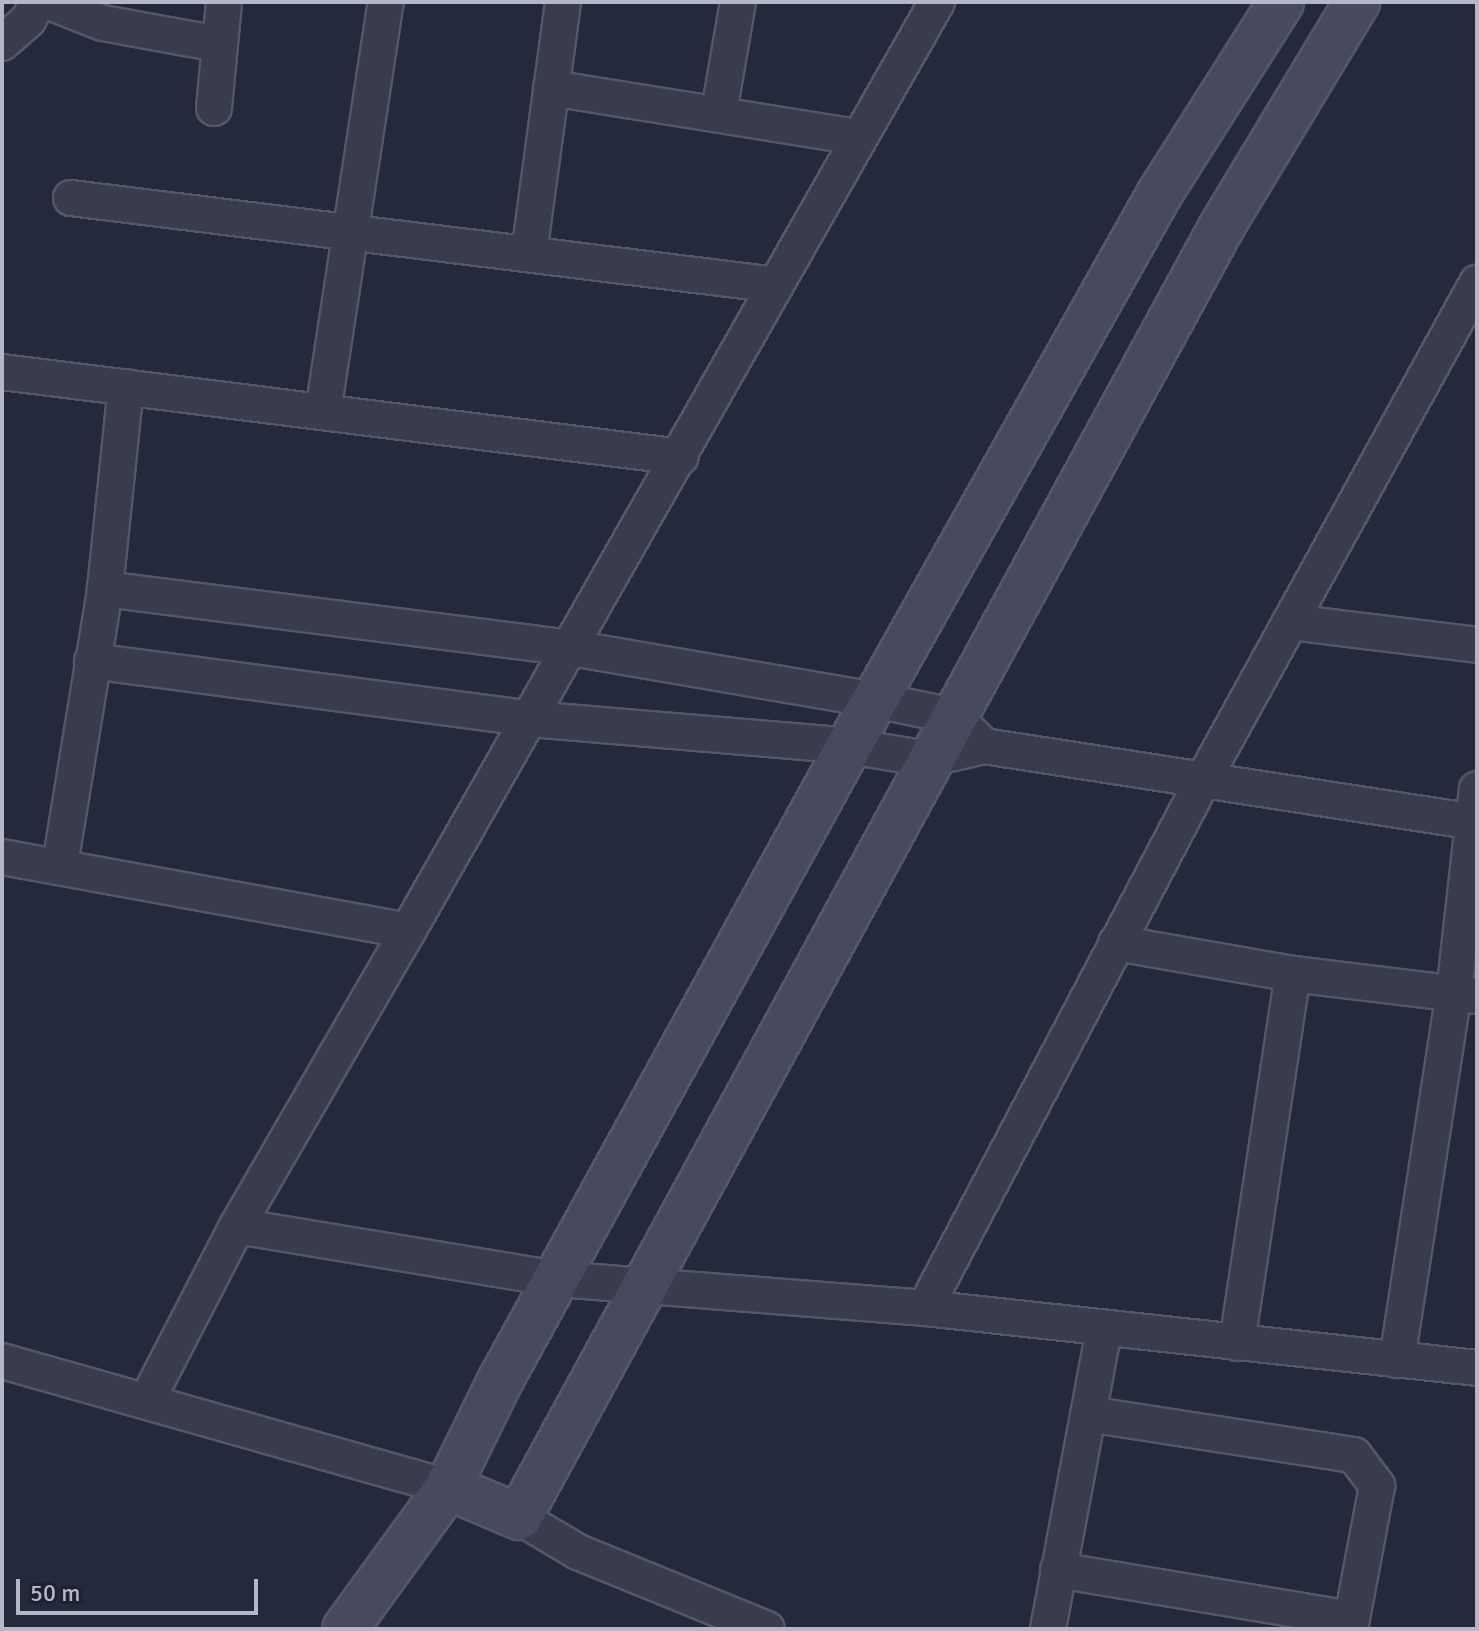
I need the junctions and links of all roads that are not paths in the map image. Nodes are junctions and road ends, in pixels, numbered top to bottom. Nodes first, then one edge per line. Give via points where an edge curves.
1 (39, 2) edge
2 (49, 2) edge
3 (224, 2) edge
4 (386, 2) edge
5 (563, 2) edge
6 (738, 2) edge
7 (937, 2) edge
8 (1281, 2) edge
9 (1357, 2) edge
10 (2, 43) edge
11 (218, 44) junction
12 (551, 88) junction
13 (214, 108) dead end
14 (719, 112) junction
15 (857, 137) junction
16 (71, 198) dead end
17 (353, 232) junction
18 (529, 254) junction
19 (1477, 283) edge
20 (776, 285) junction
21 (2, 372) edge
22 (126, 387) junction
23 (323, 412) junction
24 (681, 457) junction
25 (105, 589) junction
26 (1290, 622) junction
27 (1477, 645) edge
28 (571, 648) junction
29 (92, 661) junction
30 (875, 700) junction
31 (953, 716) junction
32 (530, 719) junction
33 (849, 746) junction
34 (984, 746) junction
35 (928, 759) junction
36 (1202, 782) junction
37 (1475, 811) edge
38 (2, 857) edge
39 (60, 865) junction
40 (408, 931) junction
41 (1116, 943) junction
42 (1293, 974) junction
43 (1465, 994) edge
44 (237, 1226) junction
45 (557, 1279) junction
46 (646, 1284) junction
47 (925, 1308) junction
48 (1104, 1329) junction
49 (1237, 1343) junction
50 (1397, 1360) junction
51 (2, 1361) edge
52 (1477, 1368) edge
53 (147, 1400) junction
54 (1088, 1414) junction
55 (448, 1487) junction
56 (519, 1517) junction
57 (1058, 1570) junction
58 (1350, 1624) edge
59 (345, 1629) edge
60 (767, 1629) edge
61 (1048, 1629) edge

1 - 10 street
2 - 11 street via 103,23
3 - 11 street
4 - 17 street
5 - 12 street
6 - 14 street
7 - 15 street
8 - 30 street via 1160,193
9 - 31 street via 1222,226
11 - 13 street
12 - 14 street
12 - 18 street
14 - 15 street
15 - 20 street
16 - 17 street
17 - 18 street
17 - 23 street
18 - 20 street
19 - 26 street
20 - 24 street
21 - 22 street
22 - 23 street
22 - 25 street
23 - 24 street
24 - 28 street
25 - 28 street
25 - 29 street
26 - 27 street
26 - 36 street
28 - 30 street
28 - 32 street
29 - 32 street
29 - 39 street
30 - 31 street
30 - 33 street
31 - 34 street
31 - 35 street
32 - 33 street
32 - 40 street
33 - 35 street
33 - 45 street
34 - 35 street
34 - 36 street
35 - 46 street
36 - 37 street
36 - 41 street
37 - 43 street
38 - 39 street
39 - 40 street
40 - 44 street
41 - 42 street
41 - 47 street
42 - 43 street
42 - 49 street
43 - 50 street
44 - 45 street
44 - 53 street
45 - 46 street
45 - 55 street
46 - 47 street
46 - 56 street
47 - 48 street
48 - 49 street
48 - 54 street
49 - 50 street
50 - 52 street
51 - 53 street
53 - 55 street
54 - 57 street
54 - 58 street via 1354,1455 1377,1486
55 - 56 street
55 - 59 street
56 - 60 street via 578,1552
57 - 58 street
57 - 61 street

